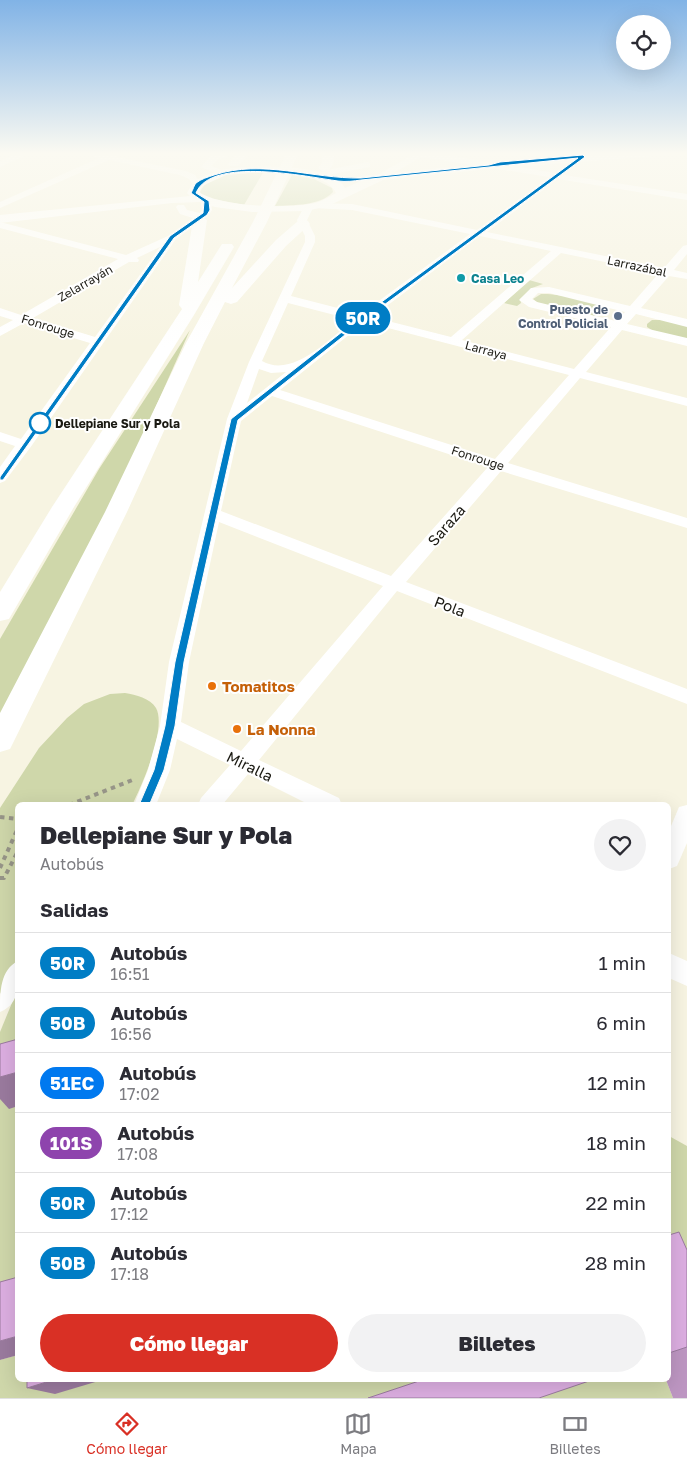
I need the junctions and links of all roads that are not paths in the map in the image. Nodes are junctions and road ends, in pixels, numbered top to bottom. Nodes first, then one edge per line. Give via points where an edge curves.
1 (16, 217) edge
2 (252, 217) edge
3 (253, 217) edge
4 (302, 217) edge
5 (402, 217) edge
6 (500, 217) edge
7 (201, 218) joint
8 (0, 219) edge
9 (251, 221) junction
10 (303, 224) junction
11 (0, 225) edge
12 (478, 233) junction
13 (172, 237) junction
14 (687, 248) edge
15 (559, 250) junction
16 (128, 258) junction
17 (151, 265) junction
18 (666, 272) junction
19 (687, 276) edge
20 (284, 298) junction
21 (633, 310) junction
22 (0, 312) edge
23 (186, 316) junction
24 (363, 318) junction
25 (23, 319) junction
26 (687, 323) edge
27 (619, 326) junction
28 (0, 332) edge
29 (96, 341) junction
30 (454, 341) junction
31 (687, 342) edge
32 (196, 343) junction
33 (255, 362) junction
34 (302, 365) junction
35 (578, 374) junction
36 (270, 391) junction
37 (687, 402) edge
38 (234, 419) junction
39 (0, 436) edge
40 (25, 445) junction
41 (498, 465) junction
42 (0, 478) edge
43 (214, 514) junction
44 (687, 522) edge
45 (394, 584) junction
46 (0, 613) edge
47 (687, 697) edge
48 (170, 726) junction
49 (0, 742) edge
50 (243, 764) junction
51 (146, 802) edge
52 (211, 802) edge
53 (325, 802) edge
54 (687, 814) edge
55 (671, 854) edge
56 (671, 966) edge
57 (687, 974) edge
58 (15, 977) edge
59 (0, 999) edge

1 - 8 main road
2 - 9 highway
3 - 9 highway
4 - 10 street
5 - 12 street, Larrazábal
6 - 12 street
7 - 13 street, Zelarrayán
7 - 23 highway
9 - 23 highway
9 - 32 highway
10 - 20 street via 310,242
10 - 32 highway via 241,286
11 - 16 street
12 - 15 street, Larrazábal
12 - 24 street
13 - 16 street, Zelarrayán
13 - 17 street
14 - 18 street, Saraza
15 - 18 street, Larrazábal
15 - 30 street
16 - 17 street
16 - 25 street, Zelarrayán
17 - 29 street
18 - 19 street, Larrazábal
18 - 21 street, Saraza
20 - 24 street, Larraya
20 - 33 street
21 - 26 street
21 - 27 street, Saraza
21 - 27 street via 549,290 535,290 525,300 533,305
22 - 25 street, Fonrouge
23 - 46 highway via 63,507
24 - 30 street, Larraya
24 - 34 street
25 - 28 street, Zelarrayán
25 - 29 street, Fonrouge
27 - 31 street
27 - 35 street, Saraza
29 - 40 street
30 - 35 street, Larraya
32 - 49 highway via 116,512
33 - 34 street via 275,369
33 - 38 street
34 - 36 street
35 - 37 street, Larraya
35 - 41 street, Saraza
36 - 38 street
36 - 41 street, Fonrouge
38 - 43 street
39 - 40 street
40 - 42 street
41 - 44 street, Fonrouge
41 - 45 street, Saraza
43 - 45 street, Pola
43 - 48 street via 175,682
45 - 47 street, Pola
45 - 50 street, Saraza
48 - 50 street, Miralla
48 - 51 street via 159,770
50 - 52 street, Saraza
50 - 53 street, Miralla
54 - 55 street
56 - 57 street
58 - 59 street

